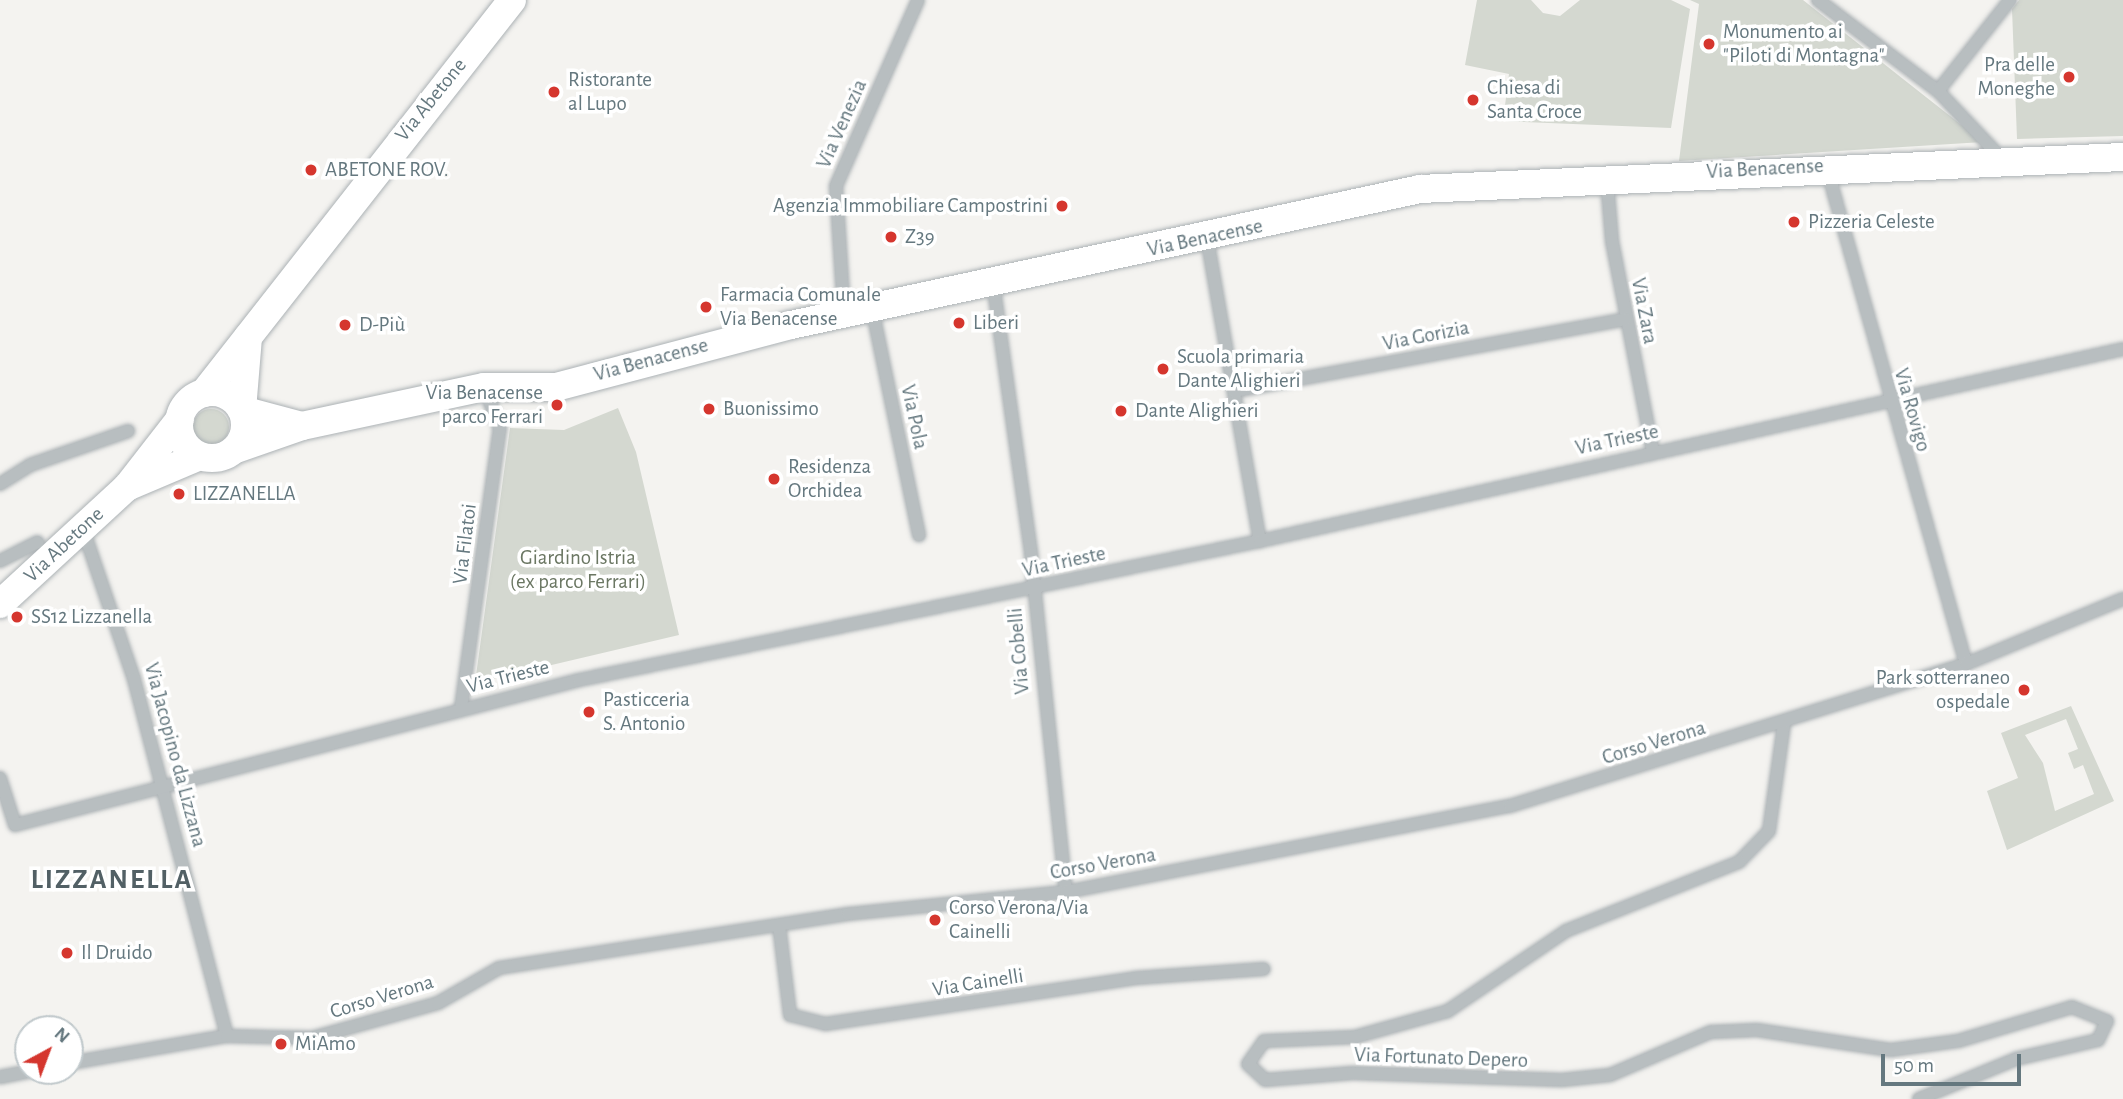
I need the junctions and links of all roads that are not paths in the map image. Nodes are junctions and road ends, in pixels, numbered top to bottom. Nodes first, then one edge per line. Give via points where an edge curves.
1 (512, 0) edge
2 (918, 0) edge
3 (1818, 0) edge
4 (2010, 0) edge
5 (1938, 91) junction
6 (2123, 157) edge
7 (2005, 162) junction
8 (1826, 166) junction
9 (1607, 177) junction
10 (1207, 238) junction
11 (993, 282) junction
12 (872, 307) junction
13 (844, 313) junction
14 (1625, 318) junction
15 (248, 334) junction
16 (2123, 349) edge
17 (484, 387) junction
18 (1234, 391) junction
19 (204, 393) junction
20 (1888, 399) junction
21 (242, 410) junction
22 (180, 419) junction
23 (302, 426) junction
24 (128, 431) dead end
25 (236, 449) junction
26 (1653, 451) junction
27 (200, 456) junction
28 (0, 484) edge
29 (127, 487) junction
30 (83, 529) junction
31 (919, 535) dead end
32 (1261, 541) junction
33 (38, 542) dead end
34 (0, 561) edge
35 (1033, 588) junction
36 (2123, 599) edge
37 (0, 604) edge
38 (1966, 664) junction
39 (461, 708) junction
40 (1784, 724) junction
41 (0, 778) edge
42 (165, 789) junction
43 (1066, 892) junction
44 (779, 925) junction
45 (1264, 969) dead end
46 (227, 1036) junction
47 (84, 1061) edge
48 (1919, 1099) edge

1 - 15 main road, Via Abetone
2 - 13 street, Via Venezia via 835,186
3 - 5 street
4 - 5 street
5 - 7 street
6 - 7 main road, Via Benacense
7 - 8 main road, Via Benacense
8 - 9 main road, Via Benacense
8 - 20 street, Via Rovigo
9 - 10 main road, Via Benacense via 1420,189
9 - 14 street, Via Zara
10 - 11 main road, Via Benacense
10 - 18 street
11 - 12 main road, Via Benacense
11 - 35 street, Via Cobelli
12 - 13 main road, Via Benacense
12 - 31 street, Via Pola
13 - 17 main road, Via Benacense via 613,368 556,387
14 - 18 street, Via Gorizia
14 - 26 street, Via Zara
15 - 19 main road, Via Abetone
15 - 21 main road
16 - 20 street, Via Trieste
17 - 23 main road, Via Benacense
17 - 39 street, Via Filatoi via 500,428
18 - 32 street
19 - 21 main road via 225,395
19 - 22 main road via 188,403
20 - 26 street, Via Trieste
20 - 38 street, Via Rovigo
21 - 23 main road, Via Benacense
21 - 25 main road via 245,432
22 - 27 main road via 181,437
22 - 29 main road
23 - 25 main road, Via Benacense
24 - 28 street via 30,465
25 - 27 main road via 221,457
26 - 32 street, Via Trieste
27 - 29 main road
29 - 30 main road, Via Abetone
30 - 37 main road, Via Abetone
30 - 42 street, Via Jacopino da Lizzana
32 - 35 street, Via Trieste
33 - 34 street
35 - 39 street, Via Trieste
35 - 43 street, Via Cobelli
36 - 38 street, Corso Verona
38 - 40 street, Corso Verona
39 - 42 street, Via Trieste
40 - 43 street, Corso Verona via 1510,806
40 - 48 street, Via Fortunato Depero via 1769,831 1739,862 1566,931 1448,1011 1355,1037 1264,1041 1248,1064 1265,1080 1353,1073 1562,1080 1610,1075 1711,1032 1757,1030 1891,1050 1958,1041 2072,1007 2107,1021 2098,1040 2016,1059
41 - 42 street, Via Trieste via 15,825
42 - 46 street, Via Jacopino da Lizzana
43 - 44 street, Corso Verona
44 - 45 street, Via Cainelli via 790,1015 824,1024 1136,978
44 - 46 street, Corso Verona via 499,968 438,1003 312,1038
46 - 47 street, Corso Verona

